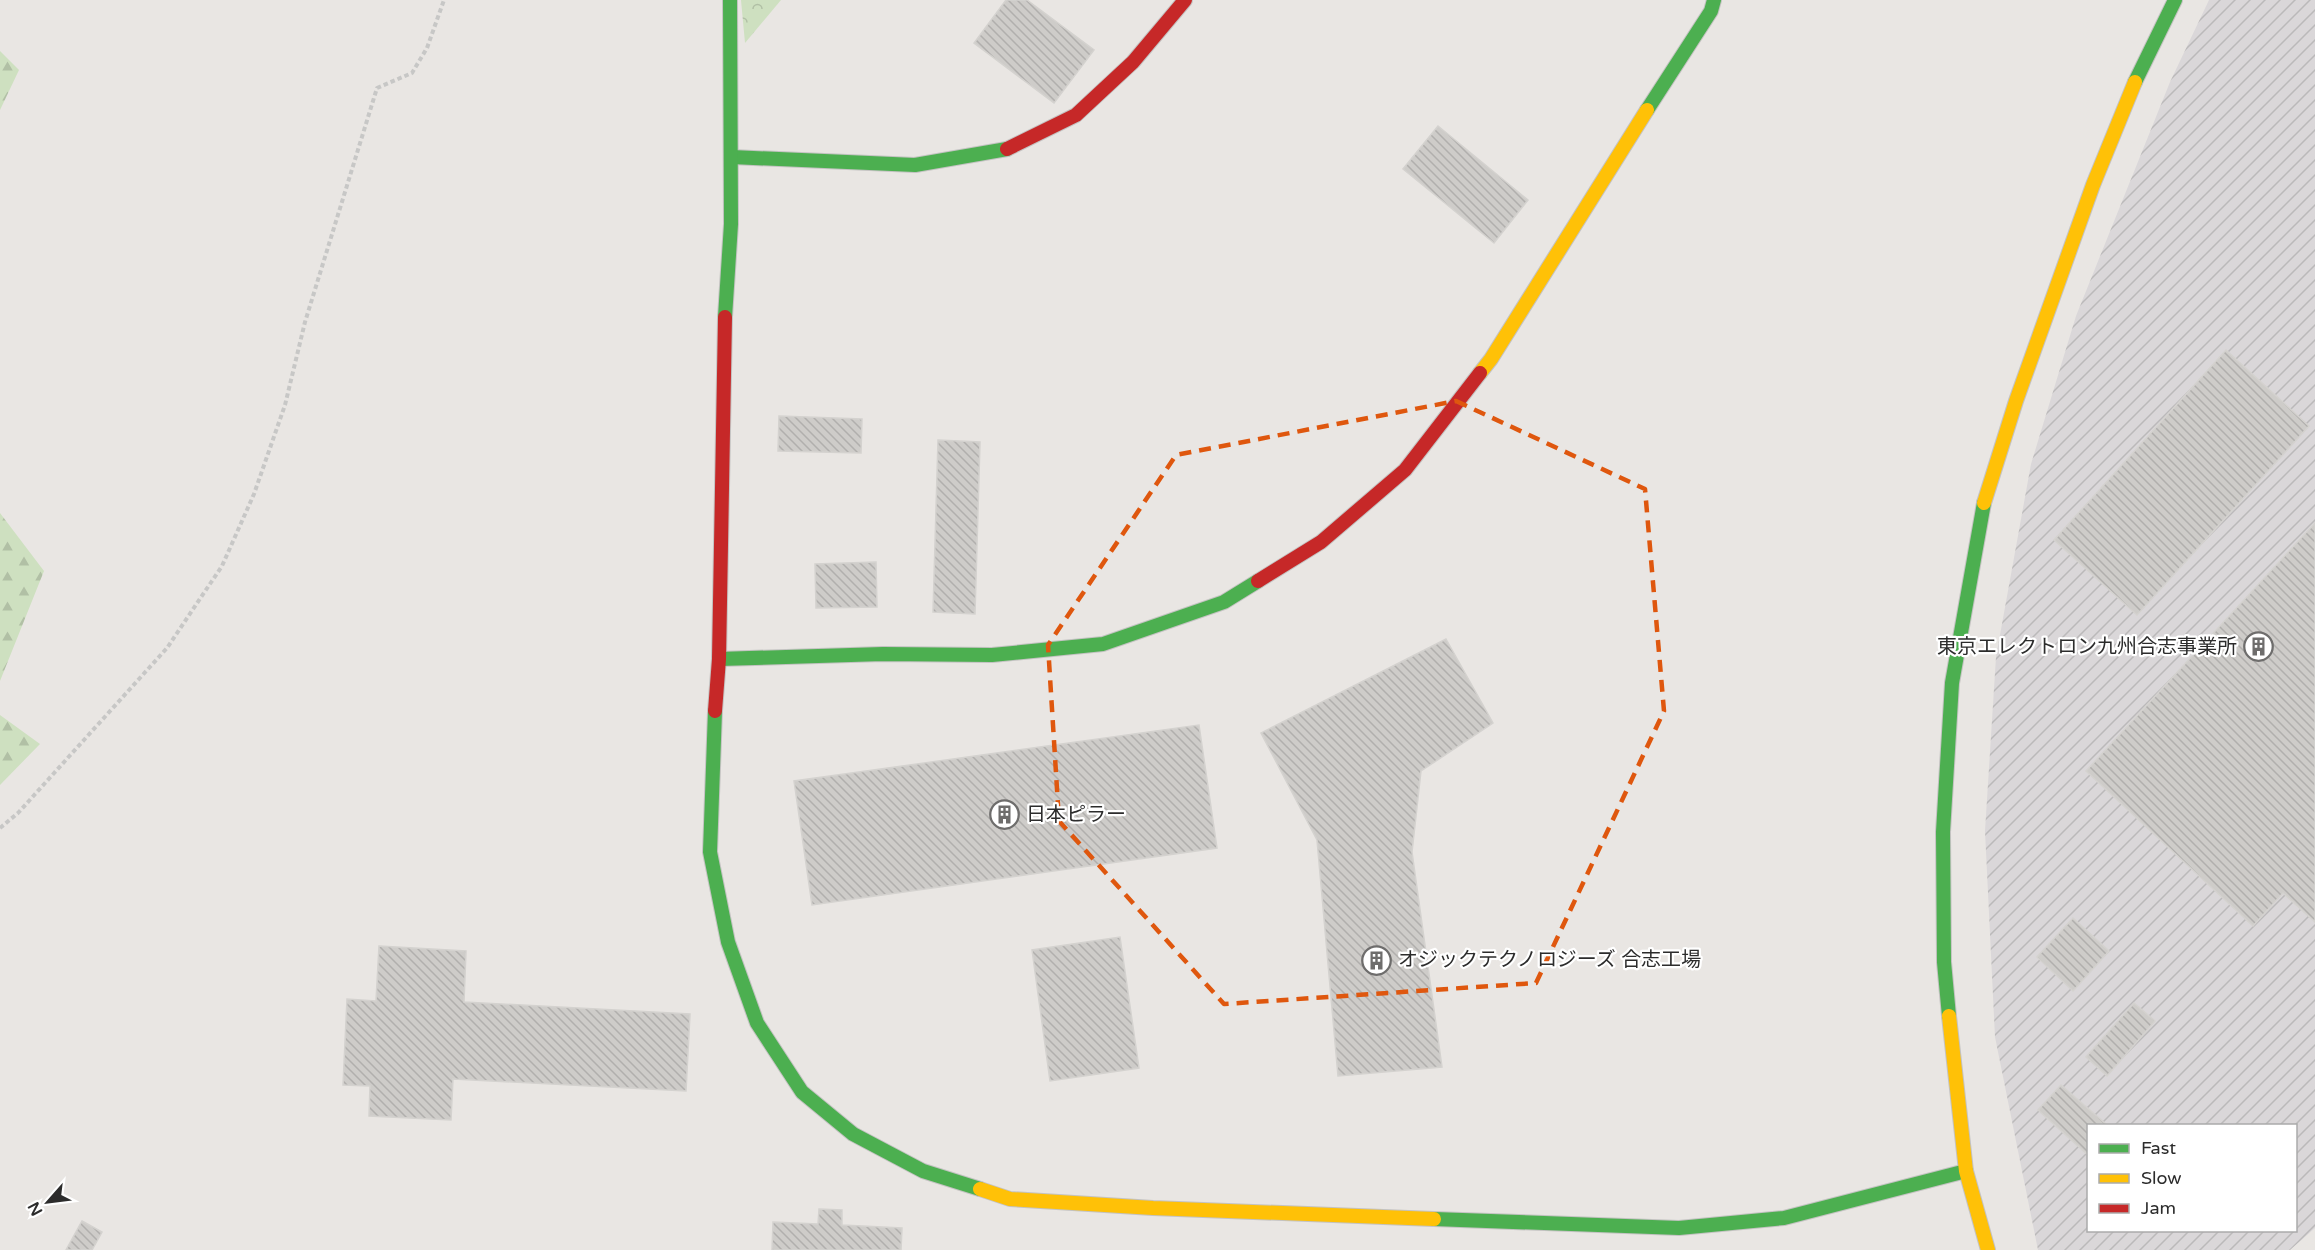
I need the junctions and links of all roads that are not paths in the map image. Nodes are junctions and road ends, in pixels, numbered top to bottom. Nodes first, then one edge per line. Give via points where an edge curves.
1 (730, 0) edge
2 (1185, 0) edge
3 (1714, 0) edge
4 (2175, 0) edge
5 (732, 157) junction
6 (719, 658) junction
7 (1966, 1171) junction
8 (1988, 1250) edge

1 - 5 street
2 - 5 street via 1133,62 1076,116 1006,150 915,165
3 - 6 street via 1711,11 1491,360 1405,470 1322,542 1224,602 1103,644 992,655
4 - 7 street via 2133,87 2089,196 2016,401 1980,523 1952,682 1943,832 1944,962
5 - 6 street via 725,301
6 - 7 street via 712,741 710,852 728,942 757,1023 802,1092 853,1134 923,1171 1010,1199 1679,1228 1784,1218
7 - 8 street

